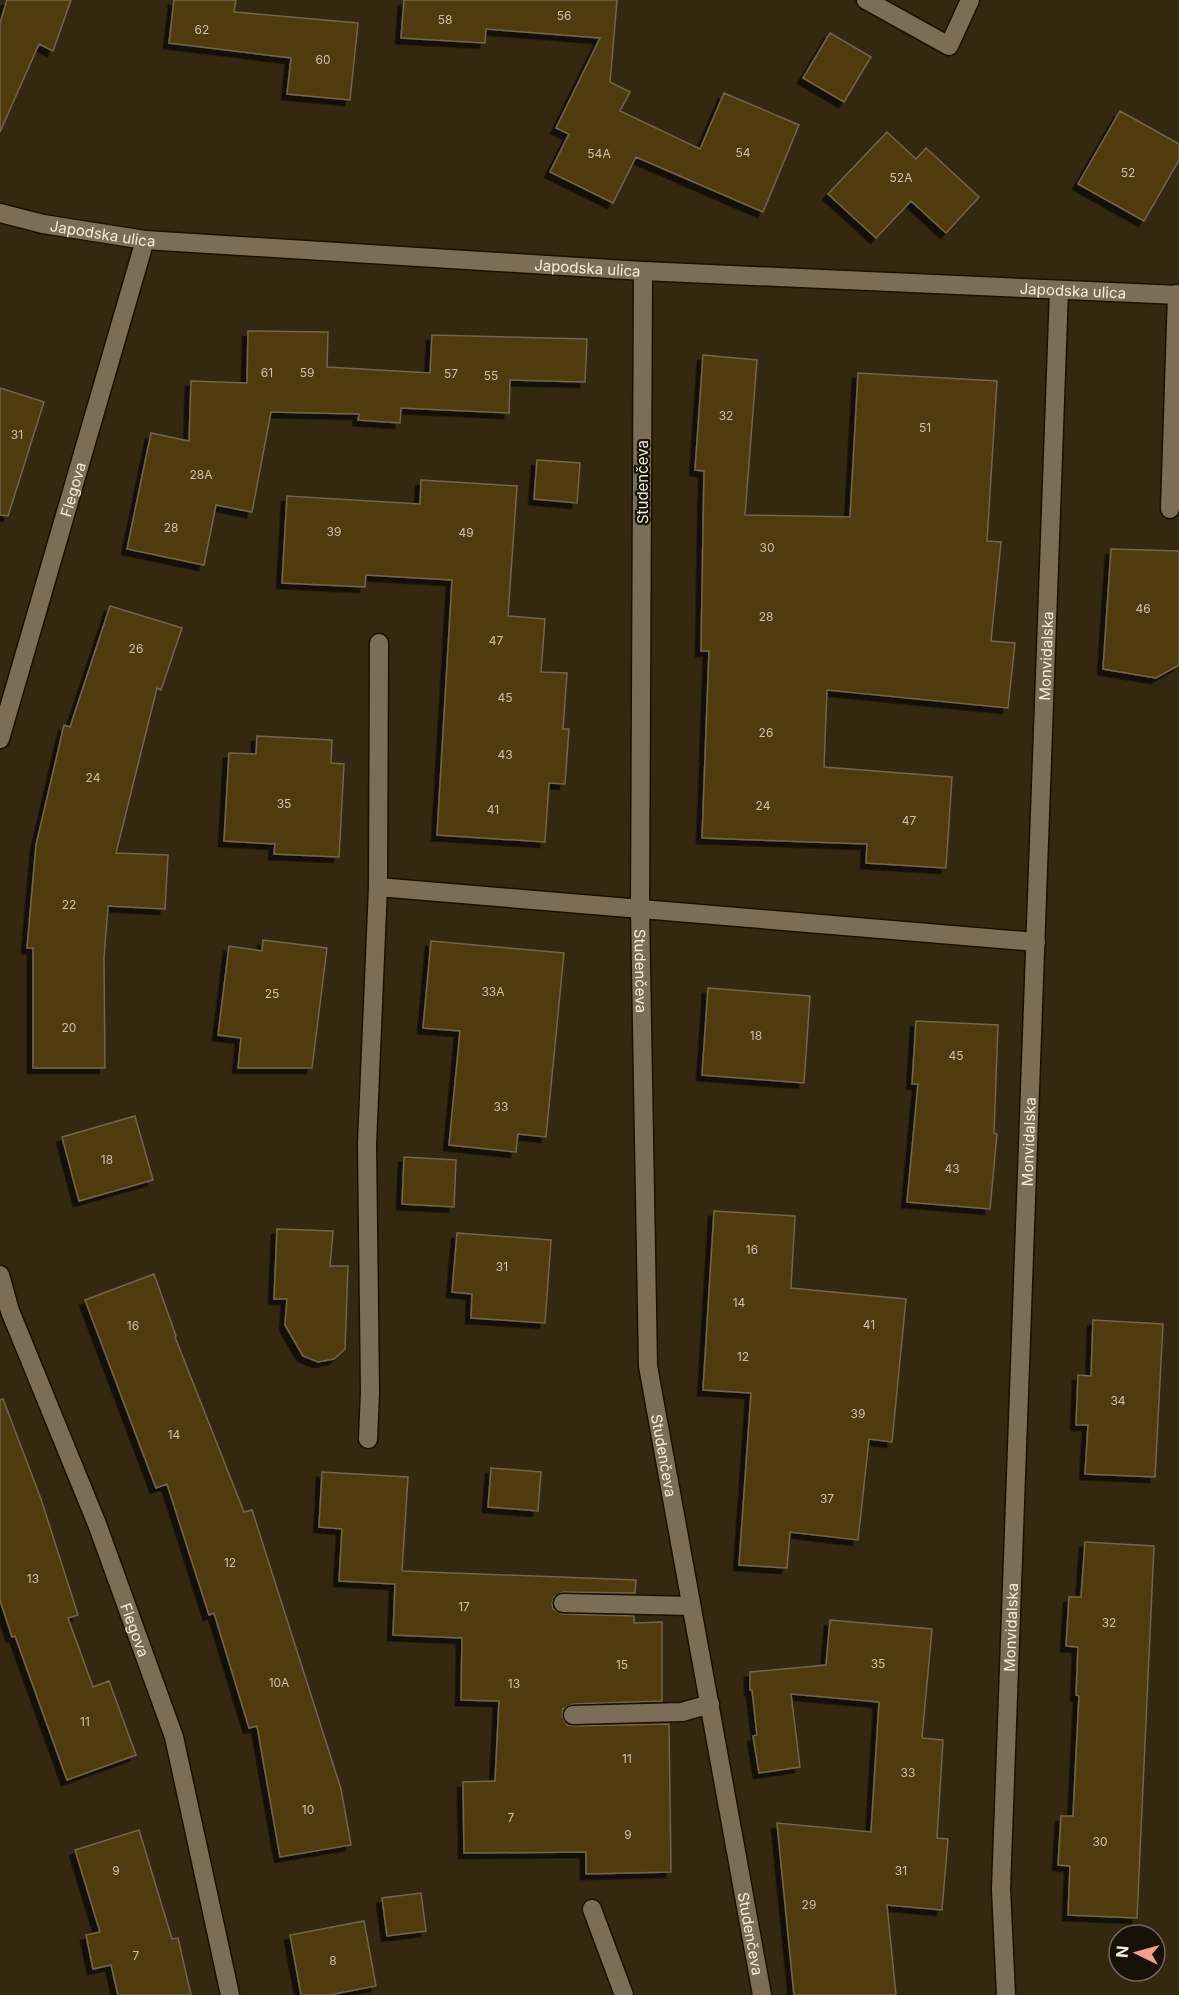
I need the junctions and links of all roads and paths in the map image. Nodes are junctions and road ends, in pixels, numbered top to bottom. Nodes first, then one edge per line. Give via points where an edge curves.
1 (866, 0) edge
2 (970, 0) edge
3 (0, 213) edge
4 (145, 240) junction
5 (643, 271) junction
6 (1059, 291) junction
7 (1178, 295) edge
8 (1170, 509) dead end
9 (379, 643) dead end
10 (0, 739) edge
11 (378, 887) junction
12 (640, 910) junction
13 (1036, 942) junction
14 (0, 1275) edge
15 (368, 1439) dead end
16 (563, 1603) dead end
17 (691, 1606) junction
18 (710, 1704) junction
19 (573, 1715) dead end
20 (592, 1909) dead end
21 (230, 1995) edge
22 (624, 1995) edge
23 (762, 1995) edge
24 (1006, 1995) edge

1 - 2 street via 950,46
3 - 4 street, Japodska ulica
4 - 5 street, Japodska ulica
4 - 10 street, Flegova
5 - 6 street, Japodska ulica
5 - 12 street, Studenčeva
6 - 7 street, Japodska ulica
6 - 13 street, Monvidalska
7 - 8 street
9 - 11 street
11 - 12 street, Studenčeva
11 - 15 street via 366,1144
12 - 13 street, Studenčeva
12 - 17 street, Studenčeva via 648,1366
13 - 24 street, Monvidalska via 1001,1889
14 - 21 street, Flegova via 10,1311 97,1524 174,1737
16 - 17 street
17 - 18 street, Studenčeva
18 - 19 street via 682,1712
18 - 23 street, Studenčeva
20 - 22 street

